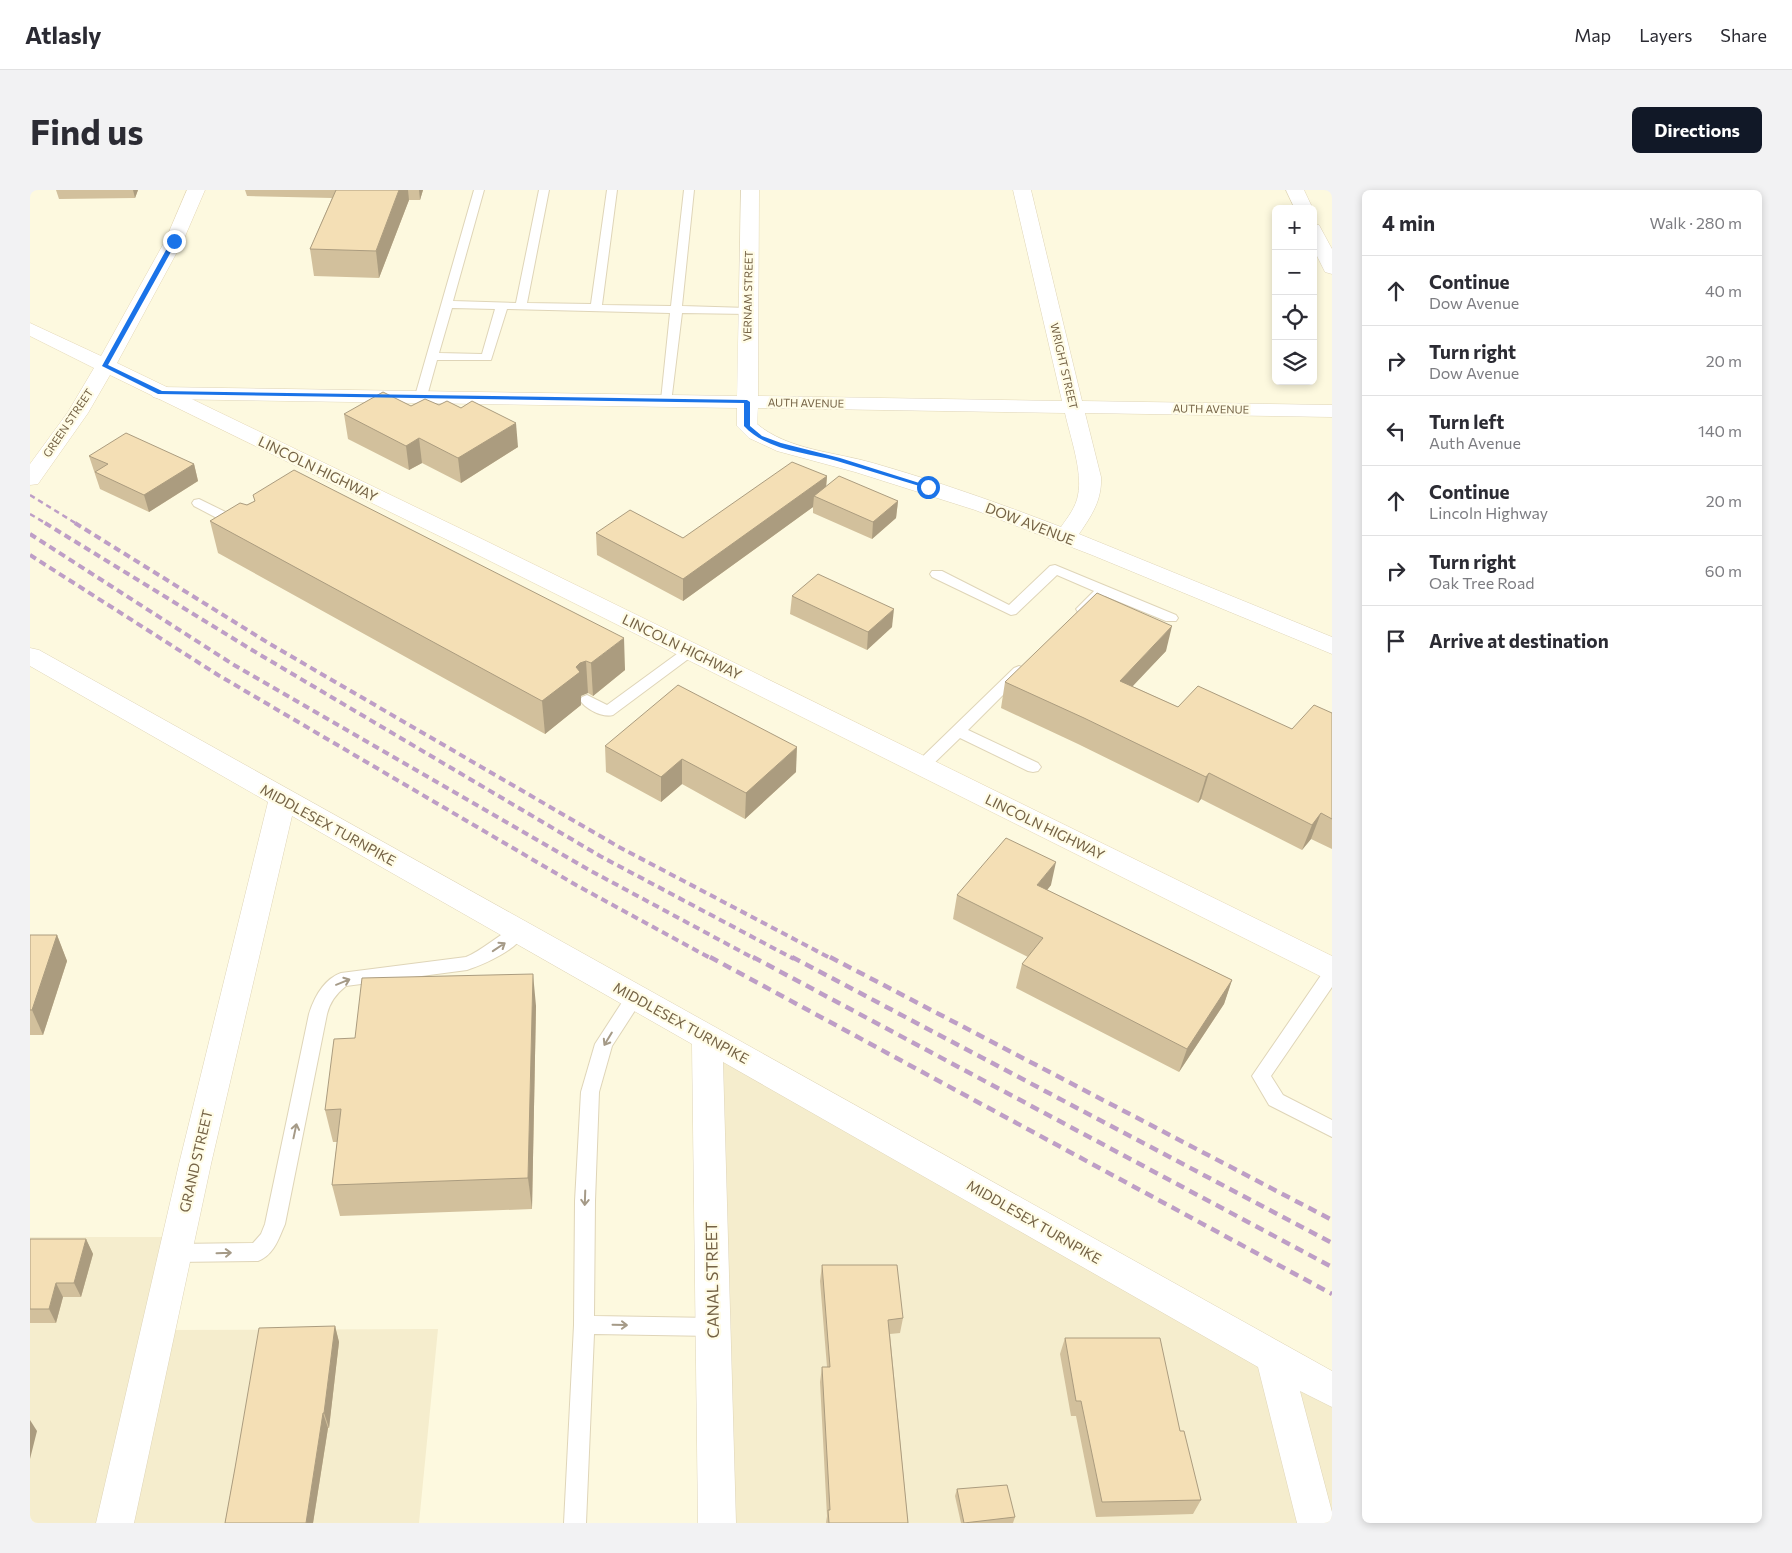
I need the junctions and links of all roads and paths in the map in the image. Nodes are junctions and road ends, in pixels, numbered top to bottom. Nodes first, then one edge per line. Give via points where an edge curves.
1 (196, 190) edge
2 (479, 190) edge
3 (544, 190) edge
4 (612, 190) edge
5 (690, 190) edge
6 (750, 190) edge
7 (1022, 190) edge
8 (1295, 190) edge
9 (1302, 205) edge
10 (1317, 237) edge
11 (1332, 268) edge
12 (446, 304) junction
13 (502, 306) junction
14 (521, 306) junction
15 (596, 308) junction
16 (677, 309) junction
17 (748, 311) junction
18 (30, 329) edge
19 (432, 356) junction
20 (105, 366) junction
21 (160, 393) junction
22 (421, 396) junction
23 (667, 400) junction
24 (747, 402) junction
25 (1074, 407) junction
26 (1332, 411) edge
27 (30, 479) edge
28 (199, 503) dead end
29 (249, 528) edge
30 (1066, 537) junction
31 (938, 574) dead end
32 (1103, 590) junction
33 (1075, 617) edge
34 (1171, 618) dead end
35 (1332, 646) edge
36 (690, 651) junction
37 (30, 656) edge
38 (1027, 664) edge
39 (587, 700) dead end
40 (958, 731) junction
41 (922, 766) junction
42 (1033, 767) dead end
43 (282, 800) junction
44 (518, 932) junction
45 (1332, 969) edge
46 (1332, 973) edge
47 (634, 998) junction
48 (707, 1036) junction
49 (1332, 1129) edge
50 (175, 1253) junction
51 (584, 1325) junction
52 (713, 1327) junction
53 (1273, 1357) junction
54 (1332, 1390) edge
55 (115, 1523) edge
56 (575, 1523) edge
57 (717, 1523) edge
58 (1316, 1523) edge

1 - 20 street, GREEN STREET via 160,267
2 - 12 lane
3 - 14 lane
4 - 15 lane
5 - 16 lane
6 - 17 street, VERNAM STREET
7 - 25 street, WRIGHT STREET
8 - 9 street
10 - 11 street
12 - 13 lane
12 - 19 lane
13 - 14 lane
13 - 19 lane via 487,358
14 - 15 lane
15 - 16 lane
16 - 17 lane
16 - 23 lane
17 - 24 street, VERNAM STREET
18 - 20 street, LINCOLN HIGHWAY
19 - 22 lane
20 - 21 street, LINCOLN HIGHWAY
20 - 27 street, GREEN STREET via 78,413
21 - 22 street, AUTH AVENUE
21 - 36 street, LINCOLN HIGHWAY
22 - 23 street, AUTH AVENUE
23 - 24 street, AUTH AVENUE
24 - 25 street, AUTH AVENUE
24 - 30 street, DOW AVENUE via 747,426 760,438 928,487
25 - 26 street, AUTH AVENUE
25 - 30 street, WRIGHT STREET via 1091,491 1083,512
28 - 29 lane
30 - 35 street, DOW AVENUE
31 - 32 lane via 1011,611 1055,569
32 - 33 lane
32 - 34 lane
36 - 39 lane via 608,712
36 - 41 street, LINCOLN HIGHWAY
37 - 43 street, MIDDLESEX TURNPIKE
38 - 40 lane
40 - 41 lane
40 - 42 lane
41 - 45 street, LINCOLN HIGHWAY
43 - 44 street, MIDDLESEX TURNPIKE
43 - 50 street, GRAND STREET
44 - 47 street, MIDDLESEX TURNPIKE
50 -> 44 lane via 258,1252 269,1239 275,1224 318,1014 332,987 341,980 467,963 501,946
46 - 49 lane via 1261,1076 1276,1100
47 - 48 street, MIDDLESEX TURNPIKE
47 -> 51 lane via 604,1044 590,1092
48 - 52 street, CANAL STREET
48 - 53 street, MIDDLESEX TURNPIKE
50 - 55 street, GRAND STREET
51 -> 52 lane
51 - 56 lane
52 - 57 street, CANAL STREET
53 - 54 street, MIDDLESEX TURNPIKE
53 - 58 street

